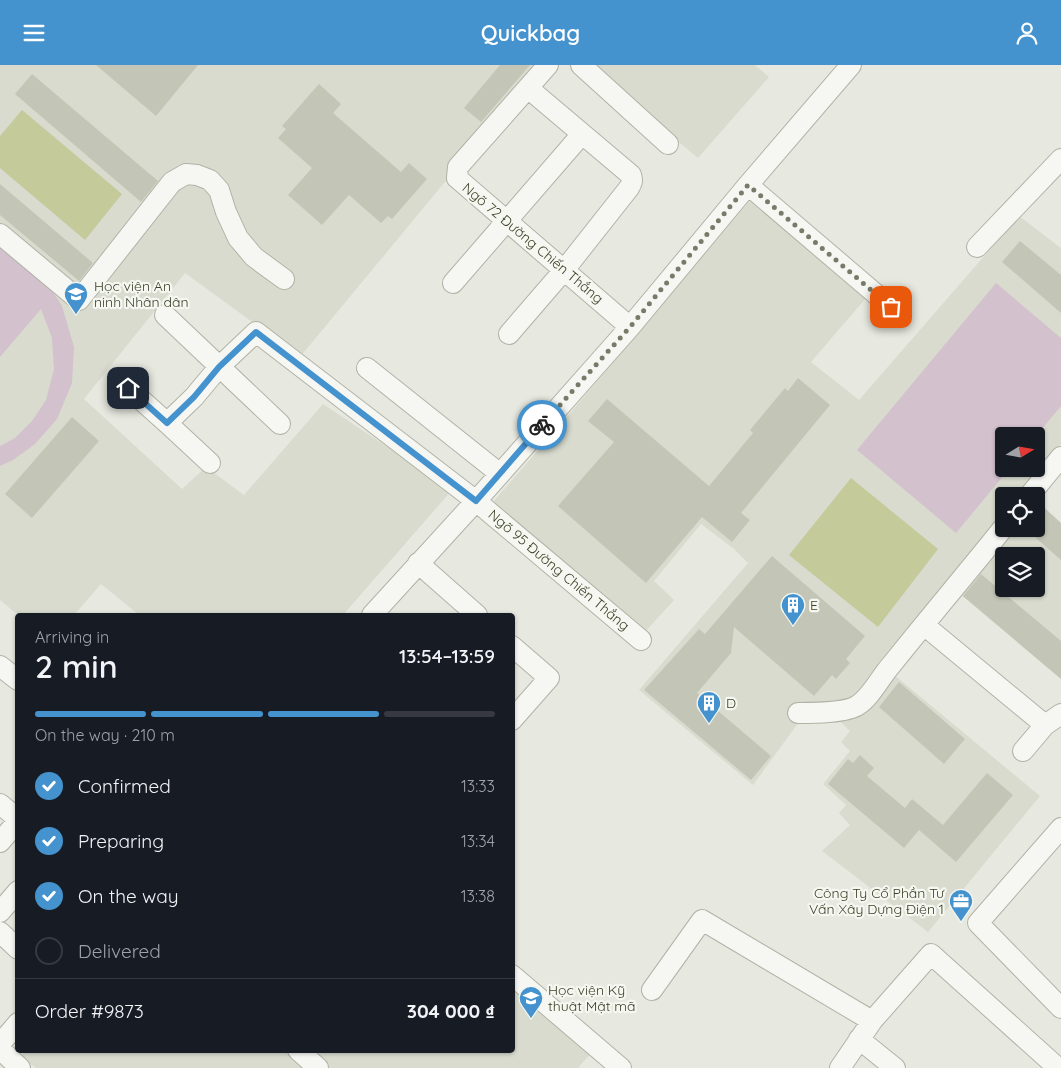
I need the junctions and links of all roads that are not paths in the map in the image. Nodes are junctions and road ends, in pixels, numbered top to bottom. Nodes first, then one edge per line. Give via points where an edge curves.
1 (548, 65) edge
2 (580, 65) edge
3 (851, 65) edge
4 (528, 88) junction
5 (582, 134) junction
6 (668, 144) dead end
7 (1061, 159) edge
8 (748, 185) junction
9 (507, 221) junction
10 (0, 234) edge
11 (977, 247) dead end
12 (564, 269) junction
13 (284, 279) dead end
14 (453, 283) dead end
15 (891, 307) dead end
16 (165, 315) dead end
17 (630, 327) junction
18 (509, 334) dead end
19 (219, 367) junction
20 (367, 369) dead end
21 (128, 388) dead end
22 (167, 423) junction
23 (280, 424) dead end
24 (1061, 457) edge
25 (210, 463) dead end
26 (499, 473) junction
27 (1036, 487) edge
28 (476, 501) junction
29 (996, 537) edge
30 (418, 563) junction
31 (374, 613) edge
32 (475, 613) edge
33 (924, 625) junction
34 (641, 640) dead end
35 (515, 649) edge
36 (0, 666) edge
37 (15, 678) edge
38 (798, 713) dead end
39 (515, 717) edge
40 (1053, 720) edge
41 (1023, 751) dead end
42 (0, 804) edge
43 (15, 817) edge
44 (15, 824) edge
45 (1061, 828) edge
46 (0, 842) edge
47 (15, 894) edge
48 (0, 912) edge
49 (0, 932) edge
50 (15, 946) edge
51 (515, 978) edge
52 (652, 990) dead end
53 (1061, 1008) edge
54 (872, 1021) junction
55 (15, 1026) edge
56 (859, 1039) junction
57 (0, 1044) edge
58 (0, 1049) edge
59 (301, 1053) edge
60 (20, 1068) edge
61 (318, 1068) edge
62 (621, 1068) edge
63 (840, 1068) edge
64 (895, 1068) edge
65 (1058, 1068) edge

1 - 4 street, Ngõ 72 Đường Chiến Thắng
2 - 6 street
3 - 8 street
4 - 5 street
4 - 9 street, Ngõ 72 Đường Chiến Thắng via 458,167 457,178
5 - 9 street
5 - 12 street via 633,180
7 - 11 street
8 - 15 street
8 - 17 street
9 - 12 street, Ngõ 72 Đường Chiến Thắng
9 - 14 street
10 - 13 street via 79,300 172,181 186,174 197,175 210,180 219,191 238,238 254,257
12 - 17 street, Ngõ 72 Đường Chiến Thắng
12 - 18 street
16 - 19 street
17 - 26 street
19 - 22 street
19 - 23 street
19 - 28 street, Ngõ 95 Đường Chiến Thắng via 256,332
20 - 26 street
21 - 22 street
22 - 25 street
24 - 27 street
26 - 28 street
28 - 30 street
28 - 34 street, Ngõ 95 Đường Chiến Thắng
29 - 33 street
30 - 31 street
30 - 32 street
33 - 38 street via 856,707
33 - 40 street
35 - 39 street via 549,678
36 - 37 street
40 - 41 street
42 - 43 street
44 - 46 street
45 - 53 street via 978,923
47 - 48 street
49 - 50 street
51 - 62 street
52 - 54 street via 702,920
54 - 56 street
54 - 65 street via 931,954
55 - 57 street
56 - 63 street
56 - 64 street
58 - 60 street
59 - 61 street

